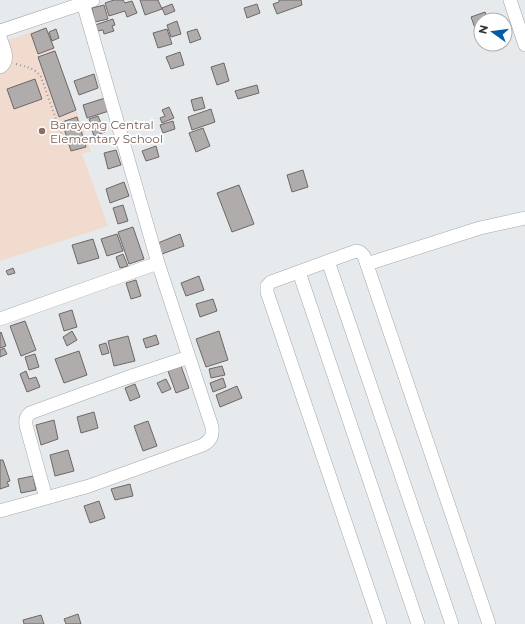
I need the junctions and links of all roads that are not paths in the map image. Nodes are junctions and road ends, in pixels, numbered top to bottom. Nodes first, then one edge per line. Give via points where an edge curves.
1 (510, 0) edge
2 (88, 2) edge
3 (0, 31) edge
4 (0, 37) edge
5 (525, 45) edge
6 (3, 65) edge
7 (525, 218) edge
8 (328, 261) junction
9 (158, 263) junction
10 (367, 264) junction
11 (299, 272) junction
12 (0, 318) edge
13 (189, 357) junction
14 (46, 498) junction
15 (0, 511) edge
16 (380, 624) edge
17 (418, 624) edge
18 (452, 624) edge
19 (489, 624) edge

1 - 5 street
2 - 3 street
2 - 9 street
4 - 6 street via 6,58
7 - 10 street via 480,228
8 - 10 street via 356,251 364,256
8 - 11 street
8 - 18 street
9 - 12 street
9 - 13 street
10 - 19 street
11 - 16 street via 268,284 266,289
11 - 17 street
13 - 14 street via 28,415 26,429
13 - 14 street via 212,427 212,438 208,442 89,486
14 - 15 street

